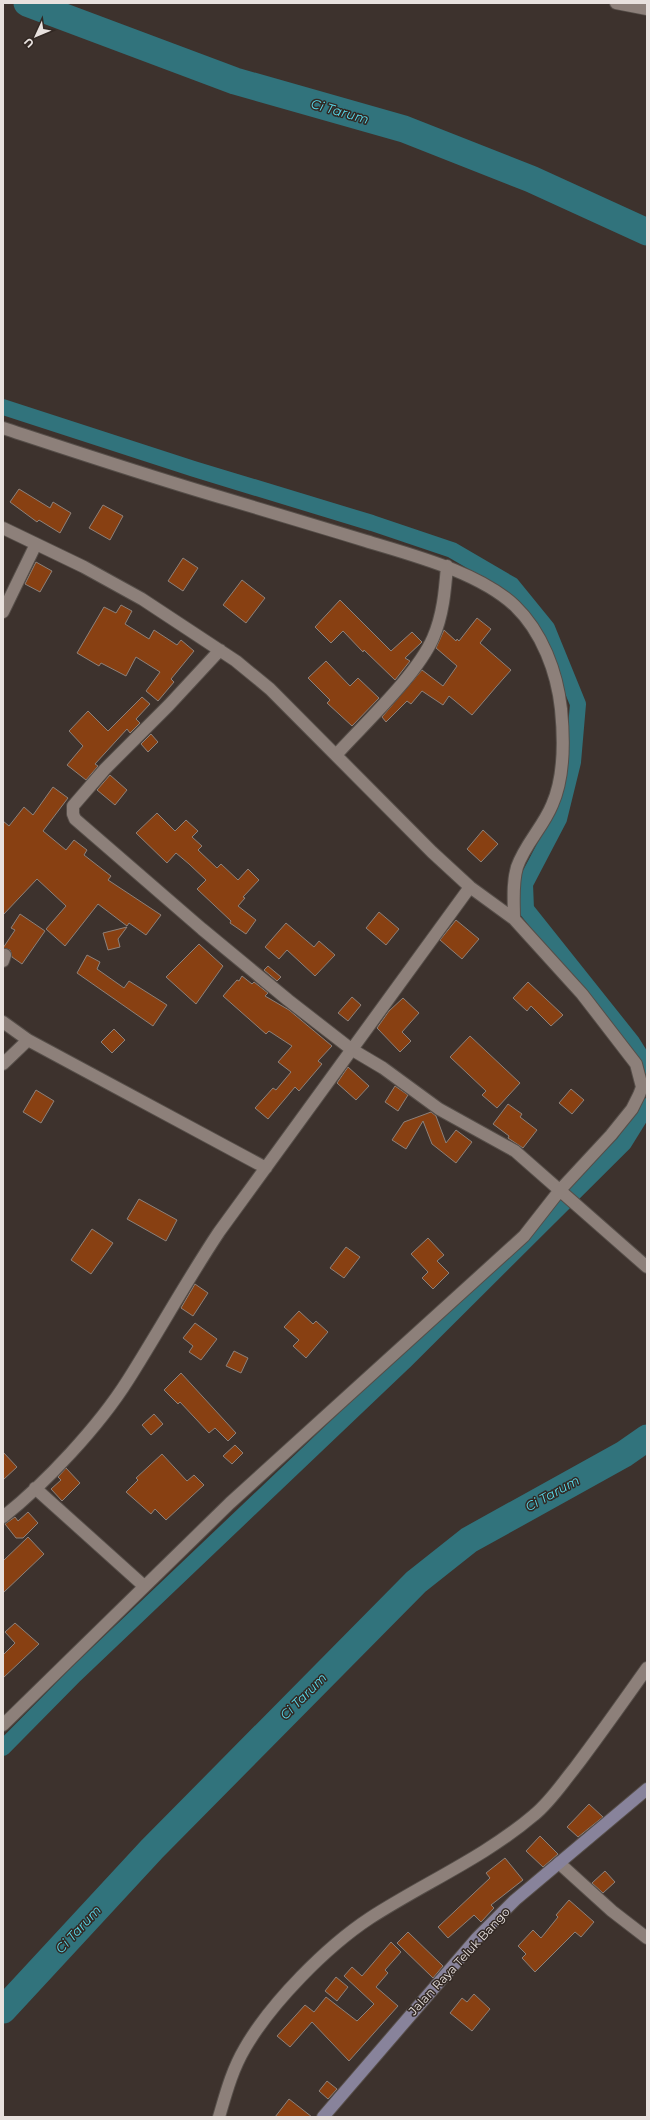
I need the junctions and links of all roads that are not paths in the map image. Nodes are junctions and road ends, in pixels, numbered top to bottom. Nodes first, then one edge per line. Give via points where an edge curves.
1 (616, 3) edge
2 (647, 9) edge
3 (3, 428) edge
4 (3, 528) edge
5 (36, 544) junction
6 (447, 566) junction
7 (3, 612) edge
8 (220, 650) junction
9 (336, 755) junction
10 (470, 886) junction
11 (514, 919) junction
12 (3, 1022) edge
13 (28, 1040) junction
14 (351, 1049) junction
15 (3, 1064) edge
16 (266, 1168) junction
17 (560, 1190) junction
18 (647, 1266) edge
19 (35, 1488) junction
20 (3, 1517) edge
21 (144, 1586) junction
22 (647, 1668) edge
23 (3, 1725) edge
24 (647, 1789) edge
25 (559, 1863) junction
26 (647, 1938) edge
27 (219, 2117) edge
28 (323, 2117) edge

1 - 2 street
3 - 6 street via 208,494
4 - 5 street
5 - 7 street
5 - 8 street via 142,599
6 - 9 street via 443,606 433,638 418,664
6 - 11 street via 493,590 514,605 527,621 552,665 560,706 562,762 559,782 552,805 518,866 513,889
8 - 9 street via 270,689
8 - 14 street via 105,769 73,806 73,814 75,819 196,924
9 - 10 street via 432,852
10 - 11 street
10 - 14 street
11 - 17 street via 582,994 636,1064 642,1087 623,1121
12 - 13 street
13 - 15 street
13 - 16 street
14 - 16 street
14 - 17 street via 383,1068 439,1109 515,1151
16 - 19 street via 202,1258 127,1381 104,1413
17 - 18 street
17 - 21 street via 524,1236 230,1503
19 - 20 street
19 - 21 street
21 - 23 street
22 - 27 street via 602,1733 550,1800 535,1814 468,1862 369,1919 341,1940 289,1990 245,2048 231,2077
24 - 25 main road, Jalan Raya Teluk Bango
25 - 26 street via 612,1912
25 - 28 main road, Jalan Raya Teluk Bango via 515,1900 477,1938

